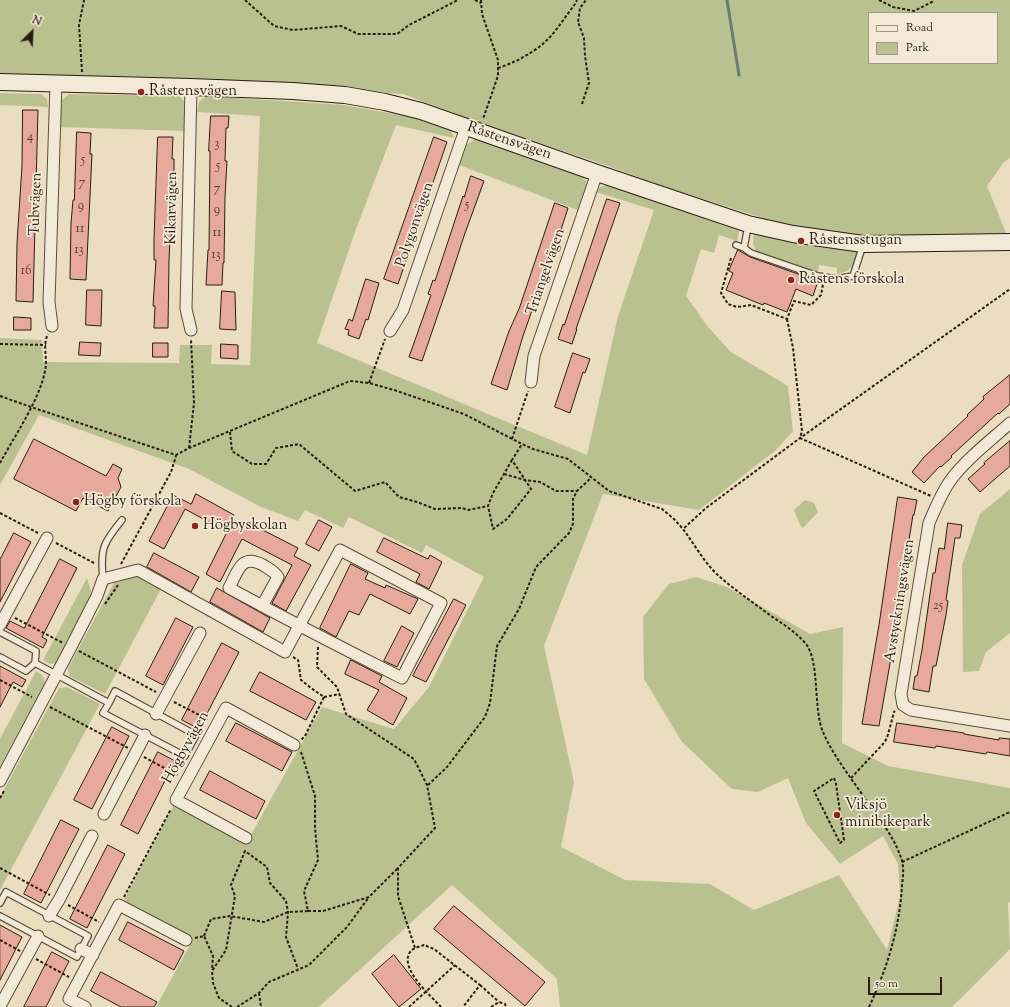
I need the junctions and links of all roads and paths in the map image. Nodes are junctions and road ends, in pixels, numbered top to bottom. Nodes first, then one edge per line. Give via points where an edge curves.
1 (84, 0) edge
2 (245, 0) edge
3 (458, 0) edge
4 (474, 0) edge
5 (577, 0) edge
6 (586, 0) edge
7 (879, 0) edge
8 (933, 0) edge
9 (481, 1) edge
10 (914, 12) edge
11 (498, 68) junction
12 (0, 82) edge
13 (56, 83) junction
14 (83, 84) junction
15 (191, 87) junction
16 (582, 104) dead end
17 (472, 129) junction
18 (597, 173) junction
19 (748, 224) junction
20 (1010, 242) edge
21 (863, 244) junction
22 (736, 245) dead end
23 (744, 248) junction
24 (731, 258) dead end
25 (823, 277) junction
26 (1010, 289) edge
27 (787, 319) junction
28 (52, 326) joint
29 (191, 330) joint
30 (390, 331) joint
31 (0, 344) edge
32 (46, 345) junction
33 (531, 382) joint
34 (369, 383) junction
35 (0, 396) edge
36 (30, 407) junction
37 (1010, 423) edge
38 (230, 431) junction
39 (800, 438) junction
40 (512, 439) junction
41 (522, 444) junction
42 (189, 448) junction
43 (512, 460) junction
44 (0, 463) edge
45 (504, 474) junction
46 (591, 478) junction
47 (525, 480) junction
48 (577, 492) junction
49 (939, 500) junction
50 (488, 506) junction
51 (0, 513) edge
52 (122, 520) dead end
53 (683, 529) junction
54 (47, 538) junction
55 (101, 563) junction
56 (103, 579) junction
57 (262, 606) junction
58 (6, 613) junction
59 (0, 625) edge
60 (300, 626) junction
61 (0, 632) edge
62 (200, 632) dead end
63 (318, 636) junction
64 (71, 647) junction
65 (285, 652) junction
66 (0, 657) edge
67 (35, 663) junction
68 (56, 675) junction
69 (0, 680) edge
70 (340, 694) junction
71 (165, 697) junction
72 (324, 697) junction
73 (42, 702) junction
74 (109, 703) junction
75 (904, 705) junction
76 (156, 714) junction
77 (217, 724) junction
78 (1010, 726) edge
79 (145, 735) junction
80 (294, 745) junction
81 (136, 753) junction
82 (852, 778) junction
83 (187, 780) junction
84 (0, 781) edge
85 (428, 785) junction
86 (814, 791) joint
87 (176, 800) junction
88 (1010, 812) edge
89 (104, 814) dead end
90 (92, 836) dead end
91 (246, 838) dead end
92 (902, 862) junction
93 (398, 868) junction
94 (369, 897) junction
95 (0, 902) edge
96 (119, 905) junction
97 (308, 911) junction
98 (288, 912) junction
99 (0, 916) edge
100 (48, 916) junction
101 (230, 916) junction
102 (38, 936) junction
103 (204, 936) junction
104 (0, 940) edge
105 (186, 940) joint
106 (415, 948) junction
107 (81, 949) junction
108 (93, 954) junction
109 (28, 955) junction
110 (455, 965) junction
111 (298, 969) junction
112 (212, 971) junction
113 (78, 982) junction
114 (480, 985) junction
115 (427, 992) junction
116 (259, 993) junction
117 (499, 1002) junction
118 (0, 1006) edge
119 (84, 1007) edge
120 (232, 1007) edge
121 (237, 1007) edge
122 (261, 1007) edge
123 (409, 1007) edge
124 (441, 1007) edge
125 (463, 1007) edge
126 (491, 1007) edge
127 (506, 1007) edge
128 (869, 1007) edge

1 - 14 path via 79,24
2 - 3 path via 274,26 293,30 341,26 358,34 397,34 408,25
4 - 9 path
5 - 11 path via 544,42 512,63
6 - 16 path via 580,8 578,22 584,38 588,83
7 - 10 path via 892,7
8 - 10 path
9 - 11 path via 482,14 498,60
11 - 17 path via 498,76
12 - 13 street, Råstensvägen
13 - 14 street, Råstensvägen
13 - 28 street, Tubvägen via 49,302
14 - 15 street, Råstensvägen
15 - 17 street, Råstensvägen via 345,95 385,102
15 - 29 street, Kikarvägen via 186,309
17 - 18 street, Råstensvägen
17 - 30 street, Polygonvägen via 403,310
18 - 19 street, Råstensvägen
18 - 33 street, Triangelvägen via 534,356
19 - 21 street, Råstensvägen via 793,234
19 - 23 lane
20 - 21 street, Råstensvägen
21 - 25 lane via 853,276 836,279
22 - 23 lane
23 - 25 lane via 751,253
24 - 27 path via 721,292 728,304 737,307 751,305
25 - 27 path via 821,295 811,305 794,301
26 - 39 path
27 - 39 path via 794,348 802,431
28 - 32 path
29 - 42 path via 194,404
30 - 34 path via 383,342
31 - 32 path
32 - 36 path via 46,369
33 - 40 path
34 - 38 path via 350,381
34 - 40 path via 464,414
35 - 36 path
36 - 42 path via 176,455
36 - 44 path
37 - 49 street, Avstyckningsvägen via 965,464 950,481
38 - 42 path
38 - 50 path via 232,451 252,464 266,464 276,448 298,444 355,491 385,482 399,497 435,509 468,510
39 - 49 path
39 - 53 path via 706,508
40 - 41 path
41 - 43 path
41 - 46 path via 568,459
43 - 45 path
43 - 47 path
45 - 47 path
45 - 50 path
46 - 48 path
46 - 53 path via 609,491 662,509
47 - 48 path via 540,482 556,491
47 - 50 path via 531,489 507,519 493,529
48 - 85 path via 572,500 573,524 569,533 536,567 519,609 497,646 490,703 485,718 448,767
49 - 75 street, Avstyckningsvägen via 929,523 925,542 901,694
51 - 54 path
52 - 55 lane via 111,533 103,549
53 - 82 path via 708,565 720,577 788,627 807,646 812,656 823,733
54 - 55 path via 96,564
54 - 58 street
55 - 56 lane
56 - 64 street
56 - 65 street via 138,570
57 - 57 street via 229,588 247,560 256,561 275,572 278,577
57 - 60 street
58 - 59 street
58 - 64 path
60 - 63 street
60 - 63 street via 340,550 441,603 402,678
60 - 65 street
61 - 67 lane via 36,651
62 - 71 street
63 - 70 path via 317,667 337,687
64 - 68 street
64 - 71 path
65 - 72 path via 298,660 301,680
66 - 67 lane via 26,671
67 - 68 lane
68 - 73 street
68 - 74 lane
69 - 73 path
70 - 72 path
70 - 85 path via 346,714 414,759
71 - 76 street
71 - 77 path
72 - 80 path via 306,736
73 - 81 path
73 - 84 street
74 - 76 lane, Högbyvägen via 115,692
74 - 79 lane, Högbyvägen via 103,713
75 - 78 street via 911,710
75 - 82 path via 894,712 884,743
76 - 79 lane, Högbyvägen via 196,735 185,756
77 - 80 street, Högbyvägen via 226,708
77 - 83 street, Högbyvägen
79 - 81 street
80 - 97 path via 300,749 315,796 318,860 304,891
81 - 83 path
81 - 89 street
82 - 92 path via 891,836
83 - 87 street, Högbyvägen
85 - 93 path via 435,828
86 - 86 path via 834,778 844,840 840,842
87 - 91 street, Högbyvägen
87 - 96 path
88 - 92 path
90 - 100 street
92 - 128 path via 902,899 895,934 883,974
93 - 94 path
93 - 106 path via 398,896
94 - 97 path via 323,911
94 - 111 path via 347,927 309,965
95 - 100 lane via 6,892
96 - 105 street
96 - 108 street
97 - 98 path
98 - 101 path via 264,922
98 - 101 path via 286,901 270,883 267,867 245,851 231,885 235,896
98 - 111 path via 286,937
99 - 102 lane
100 - 107 lane via 88,936
101 - 103 path via 211,919
101 - 112 path via 226,950
102 - 107 lane via 77,957
102 - 109 street
103 - 105 path
103 - 112 path via 213,956
104 - 109 path
106 - 110 path via 424,945 434,949
106 - 115 path via 409,953 407,962 410,972
107 - 108 street
108 - 113 street
109 - 113 path
109 - 118 street
110 - 114 path
110 - 115 path
111 - 116 path via 269,982
112 - 120 path via 213,983 219,998
113 - 119 street via 69,999
114 - 117 path
114 - 125 path
115 - 123 path
115 - 124 path
116 - 121 path
116 - 122 path
117 - 126 path
117 - 127 path

